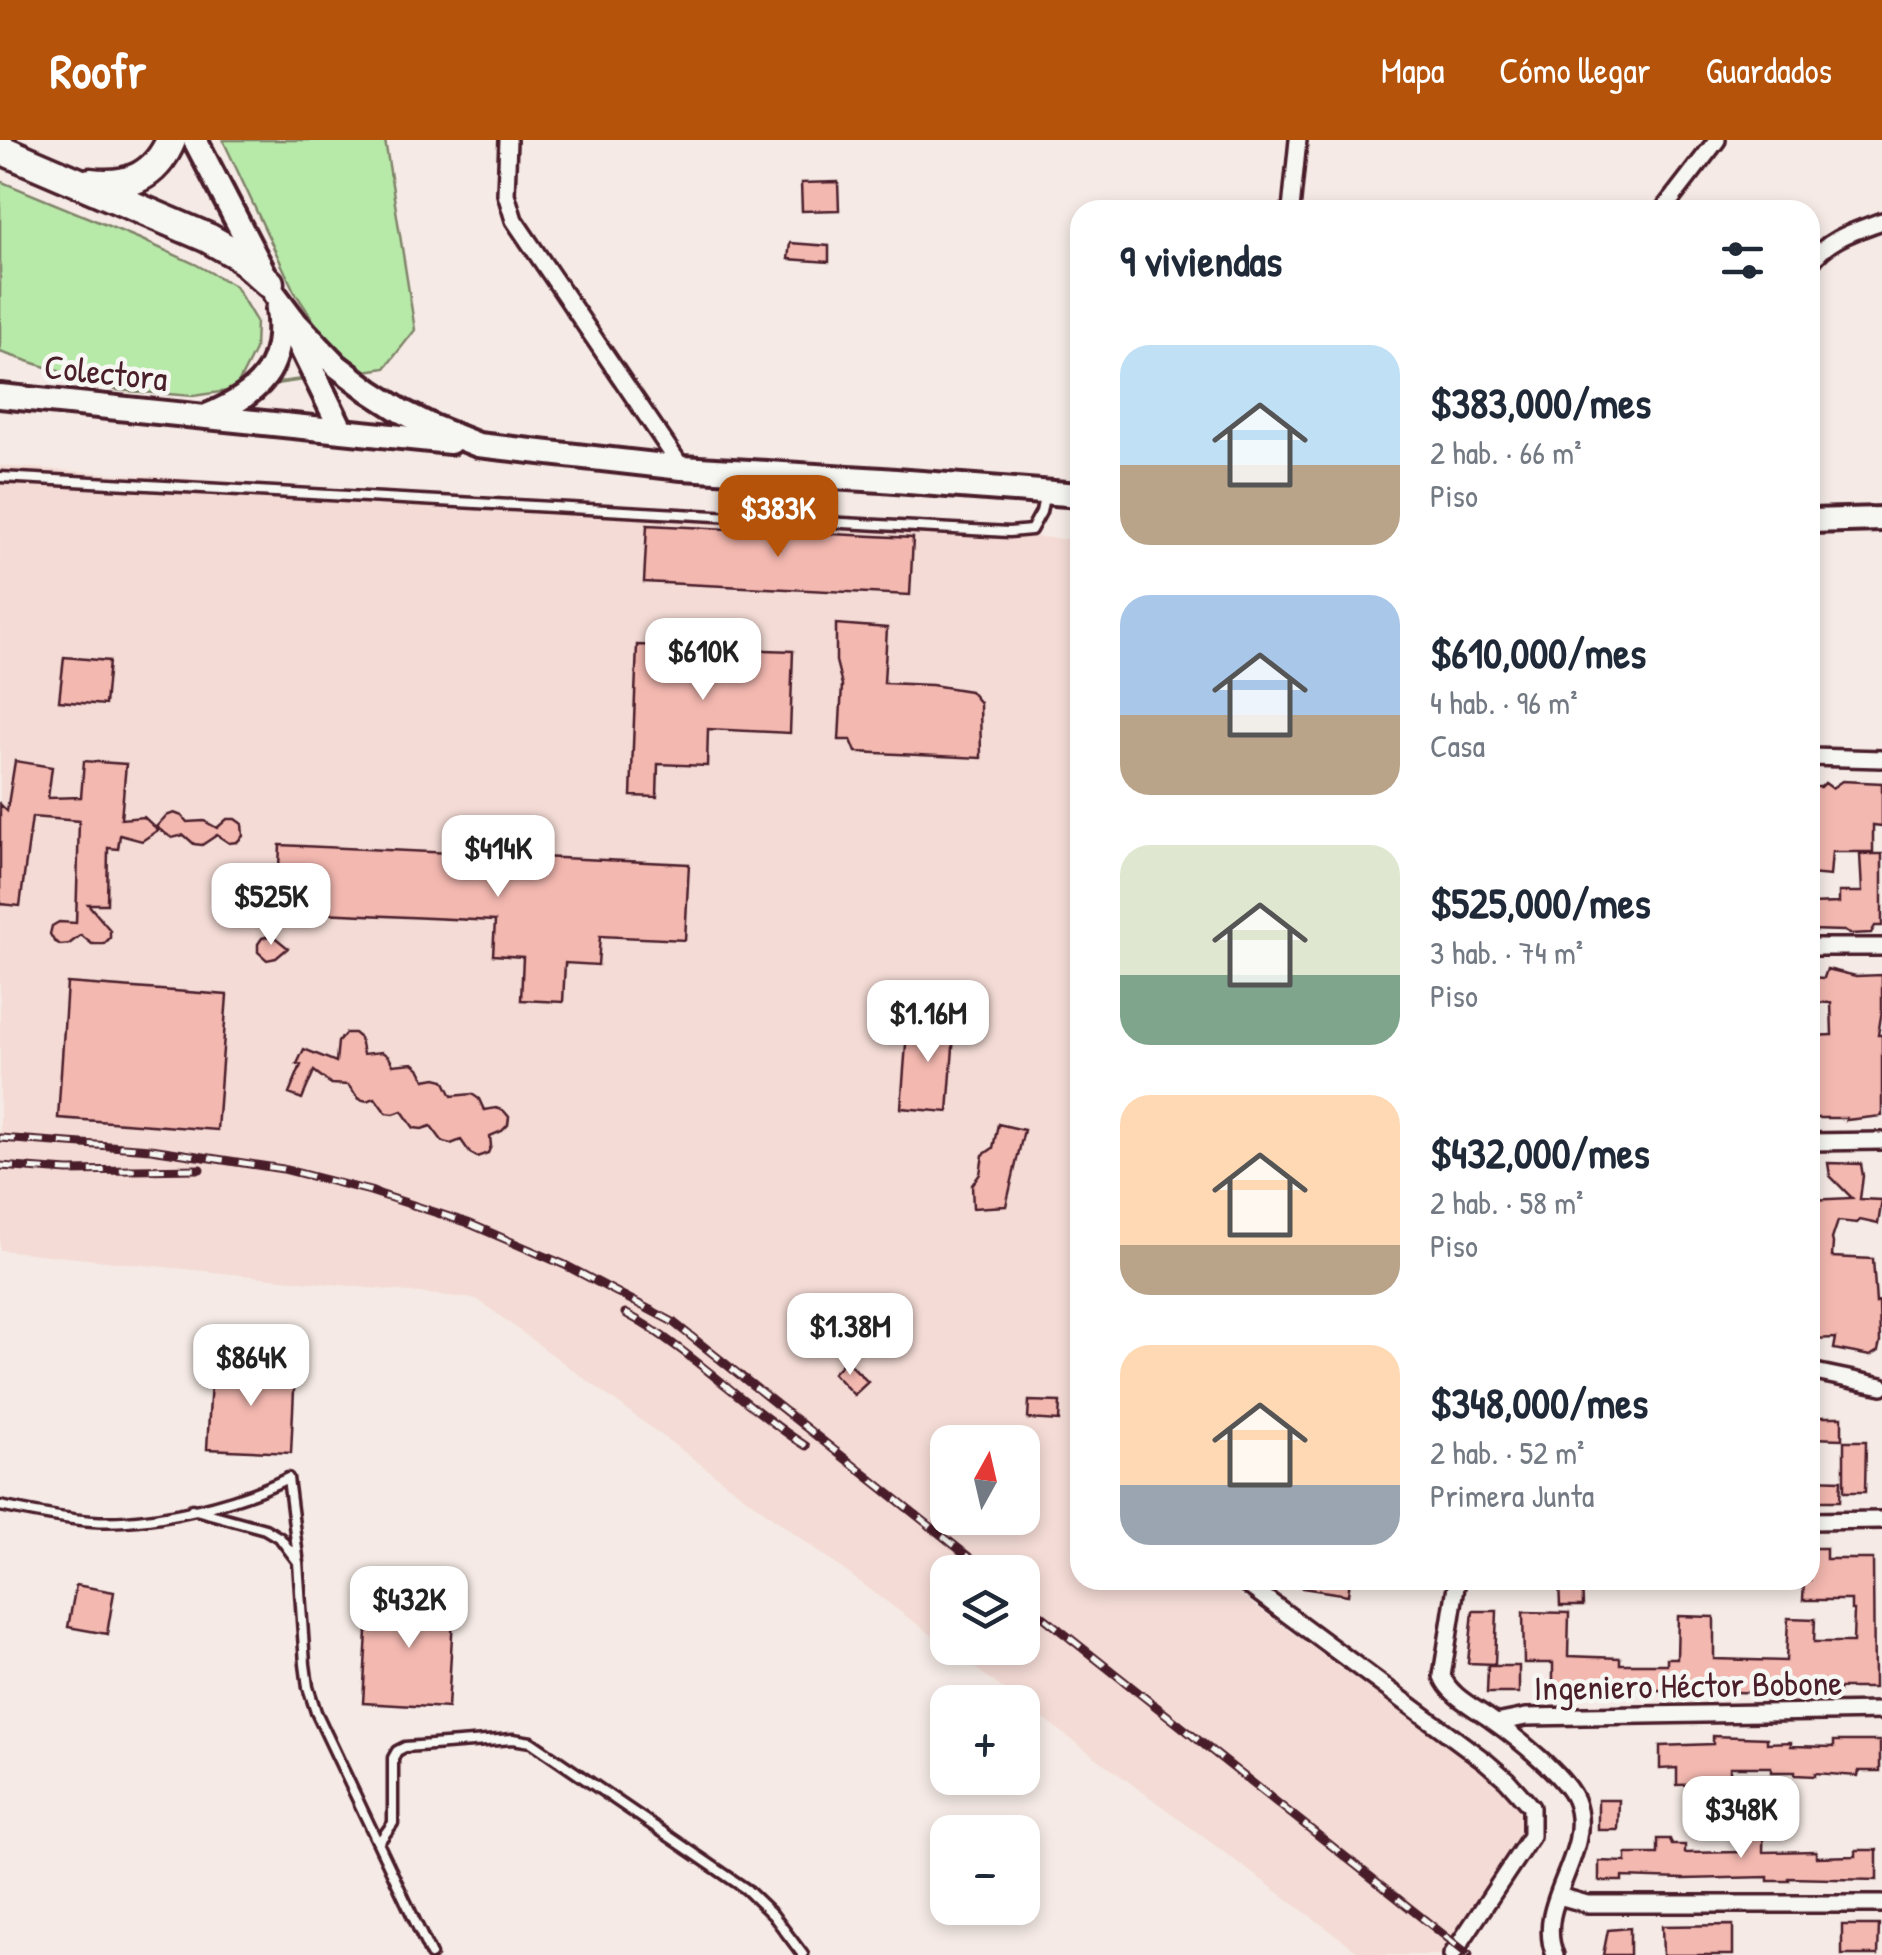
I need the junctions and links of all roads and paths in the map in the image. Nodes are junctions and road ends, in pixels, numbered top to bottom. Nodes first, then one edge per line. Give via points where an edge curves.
1 (171, 140) edge
2 (195, 140) edge
3 (508, 140) edge
4 (1298, 140) edge
5 (1717, 140) edge
6 (0, 148) edge
7 (69, 179) junction
8 (1292, 200) edge
9 (1671, 200) edge
10 (1882, 222) edge
11 (1820, 253) edge
12 (272, 289) junction
13 (0, 396) edge
14 (204, 418) junction
15 (342, 431) junction
16 (478, 446) junction
17 (682, 468) junction
18 (0, 477) edge
19 (1044, 493) junction
20 (1070, 494) edge
21 (1882, 519) edge
22 (1820, 520) edge
23 (1820, 757) edge
24 (1882, 759) edge
25 (1820, 947) edge
26 (1882, 947) edge
27 (1882, 1141) edge
28 (1820, 1142) edge
29 (1820, 1373) edge
30 (1882, 1386) edge
31 (0, 1506) edge
32 (192, 1509) junction
33 (1882, 1520) edge
34 (1820, 1521) edge
35 (298, 1562) junction
36 (1255, 1590) edge
37 (1455, 1590) edge
38 (1882, 1712) edge
39 (1496, 1723) junction
40 (379, 1842) junction
41 (1559, 1896) junction
42 (1882, 1904) edge
43 (431, 1955) edge
44 (803, 1955) edge
45 (1452, 1955) edge
46 (1555, 1955) edge

1 - 7 highway via 144,176 97,184
2 - 12 main road
3 - 17 street via 506,194 514,220
4 - 8 street
5 - 9 street
6 - 7 highway
7 - 12 highway via 208,238 238,255
10 - 11 street
12 - 14 main road via 280,328 266,376 244,398
12 - 15 main road
12 - 16 main road via 336,366 401,411
13 - 14 main road, Colectora
14 - 15 main road, Colectora
15 - 16 main road, Colectora
16 - 17 main road, Colectora
17 - 19 main road, Colectora
18 - 19 lane via 1009,532 1031,530
19 - 20 main road, Colectora
21 - 22 main road
23 - 24 street
25 - 26 street
27 - 28 street
29 - 30 street
31 - 32 lane via 94,1522
32 - 35 lane via 265,1529
32 - 35 lane via 258,1493 288,1478
33 - 34 street
35 - 40 lane via 308,1687
36 - 45 street via 1485,1762 1531,1807 1531,1836
37 - 39 street via 1442,1676 1454,1694
38 - 39 street, Ingeniero Héctor Bobone via 1526,1717
39 - 41 street via 1558,1776 1576,1803 1580,1828
40 - 43 lane
40 - 44 lane via 393,1822 397,1751 531,1742 746,1889
41 - 42 street via 1587,1904
41 - 46 street via 1549,1933

